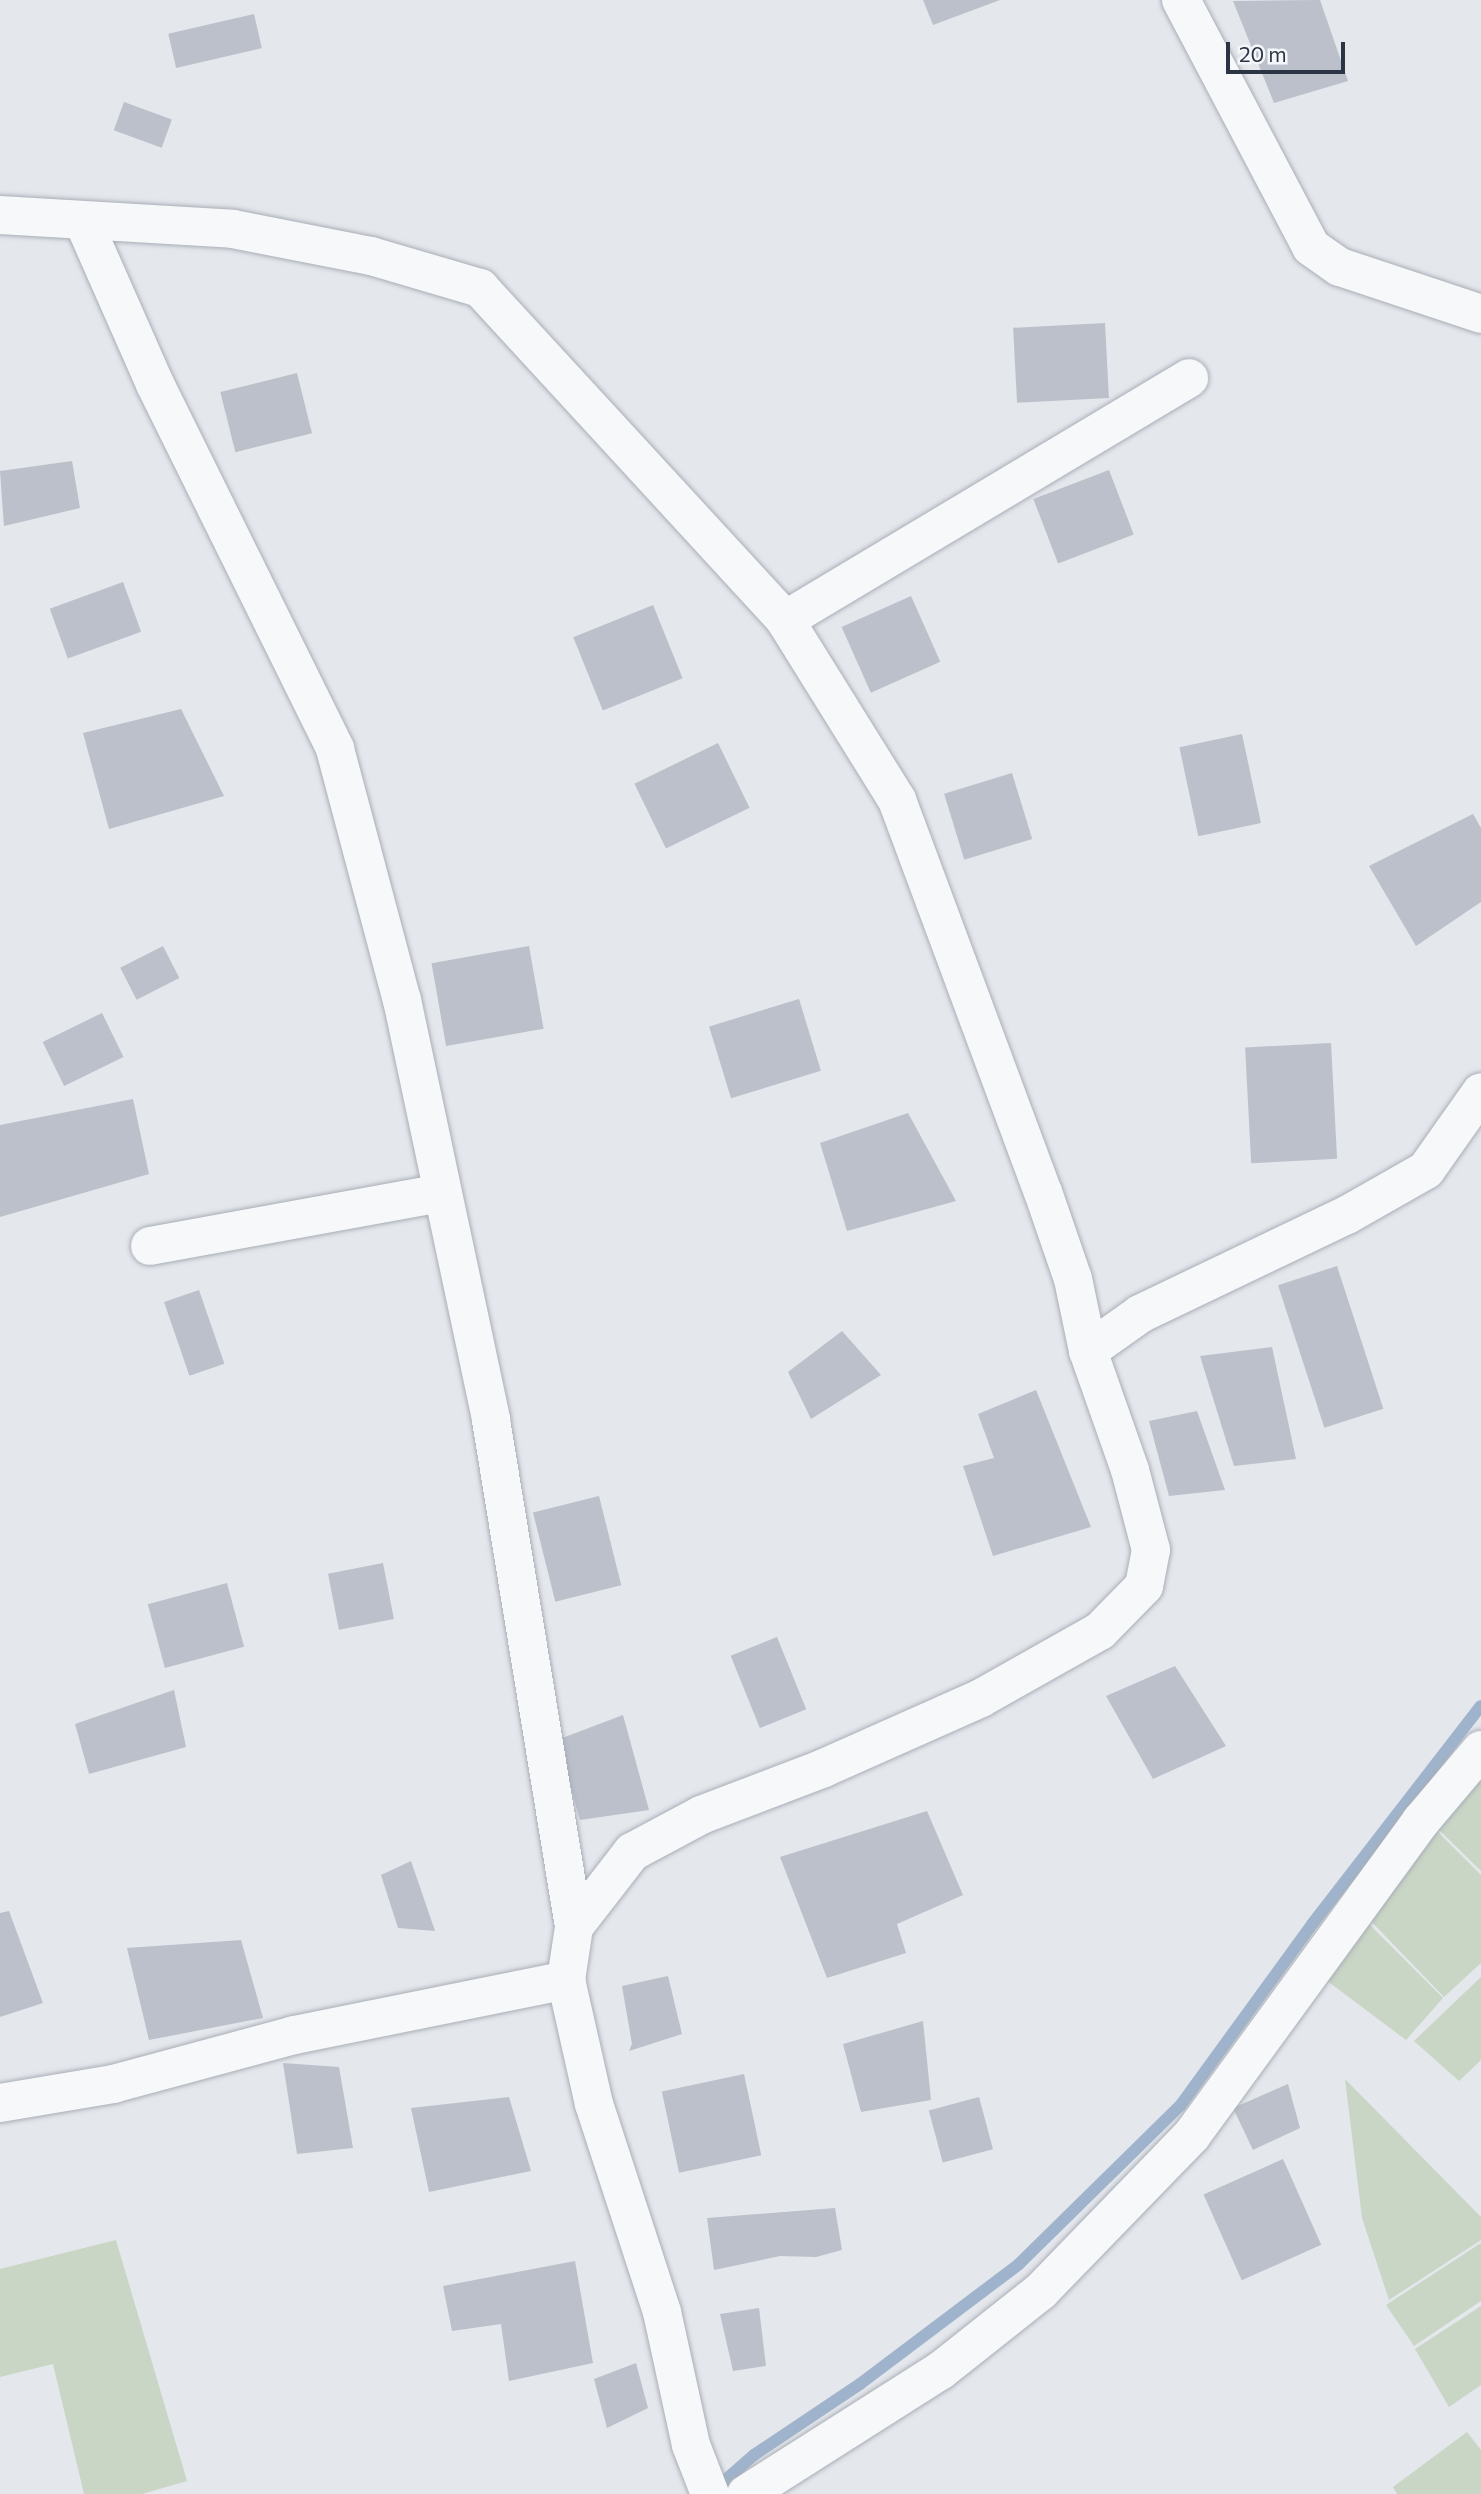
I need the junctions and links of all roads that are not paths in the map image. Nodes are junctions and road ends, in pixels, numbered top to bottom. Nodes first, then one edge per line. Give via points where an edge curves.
1 (1181, 0) edge
2 (0, 215) edge
3 (84, 223) junction
4 (1481, 314) edge
5 (1189, 378) dead end
6 (785, 620) junction
7 (1481, 1092) edge
8 (441, 1192) junction
9 (150, 1246) dead end
10 (1088, 1351) junction
11 (1481, 1750) edge
12 (574, 1927) junction
13 (566, 1980) junction
14 (0, 2103) edge
15 (710, 2494) edge
16 (746, 2494) edge

1 - 4 street via 1311,247 1340,267
2 - 3 street
3 - 6 street via 233,229 371,256 480,288
3 - 8 street via 155,384 335,749 402,1000
5 - 6 street
6 - 10 street via 897,800 1043,1192 1073,1279
7 - 10 street via 1426,1170 1347,1215 1140,1314
8 - 9 street
8 - 12 street via 491,1420
10 - 12 street via 1130,1470 1152,1550 1144,1586 1100,1631 981,1698 824,1768 701,1815 632,1852
11 - 16 street via 1421,1821 1192,2135 1041,2291 940,2371
12 - 13 street
13 - 14 street via 294,2035 113,2084
13 - 15 street via 594,2104 662,2312 691,2445

